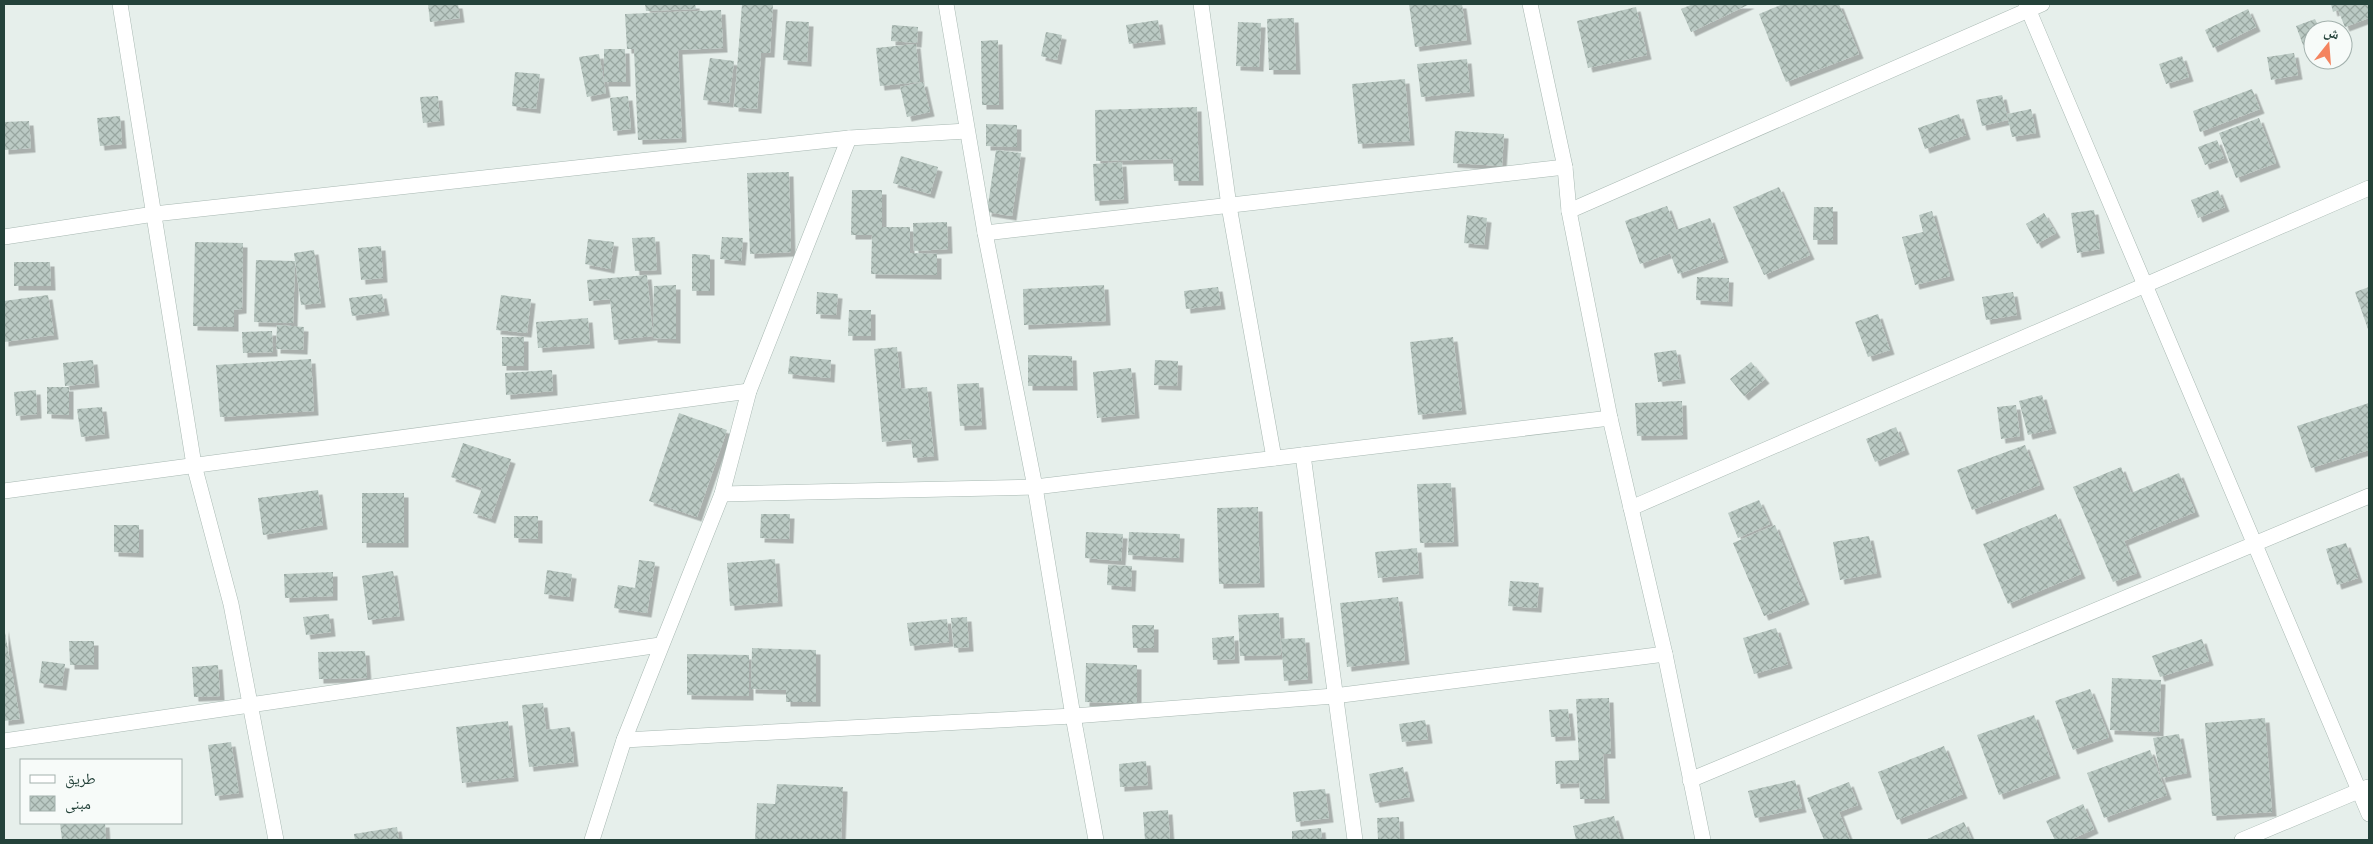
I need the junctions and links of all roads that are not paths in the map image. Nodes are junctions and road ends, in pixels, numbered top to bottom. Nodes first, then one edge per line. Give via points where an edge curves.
1 (120, 4) edge
2 (946, 4) edge
3 (1201, 4) edge
4 (1530, 4) edge
5 (2032, 6) edge
6 (967, 132) junction
7 (849, 138) junction
8 (1565, 167) junction
9 (2369, 188) edge
10 (1229, 206) junction
11 (1569, 212) junction
12 (154, 214) junction
13 (985, 233) junction
14 (4, 237) edge
15 (2146, 284) junction
16 (749, 391) junction
17 (1610, 418) junction
18 (1302, 455) junction
19 (1274, 458) junction
20 (194, 465) junction
21 (1035, 487) junction
22 (4, 491) edge
23 (722, 494) junction
24 (2369, 496) edge
25 (1631, 508) junction
26 (2254, 543) junction
27 (660, 645) junction
28 (1665, 654) junction
29 (1334, 696) junction
30 (250, 706) junction
31 (1073, 716) junction
32 (624, 740) junction
33 (4, 742) edge
34 (1690, 780) junction
35 (2364, 789) edge
36 (2369, 814) edge
37 (276, 840) edge
38 (592, 840) edge
39 (1096, 840) edge
40 (1355, 840) edge
41 (1703, 840) edge
42 (2242, 840) edge

1 - 12 street
2 - 6 street
3 - 10 street
4 - 8 street
5 - 11 street
5 - 15 street
6 - 7 street
6 - 13 street
7 - 12 street
7 - 16 street
8 - 10 street
8 - 11 street
9 - 15 street
10 - 13 street
10 - 19 street
11 - 17 street
12 - 14 street
12 - 20 street
13 - 21 street
15 - 25 street
15 - 26 street
16 - 20 street
16 - 23 street
17 - 18 street
17 - 25 street
18 - 19 street
18 - 29 street
19 - 21 street
20 - 22 street
20 - 30 street via 231,604
21 - 23 street
21 - 31 street
23 - 27 street
24 - 26 street
25 - 28 street
26 - 34 street
26 - 35 street
27 - 30 street
27 - 32 street
28 - 29 street
28 - 34 street
29 - 31 street
29 - 40 street
30 - 33 street
30 - 37 street
31 - 32 street
31 - 39 street
32 - 38 street
34 - 41 street
35 - 36 street
35 - 42 street

